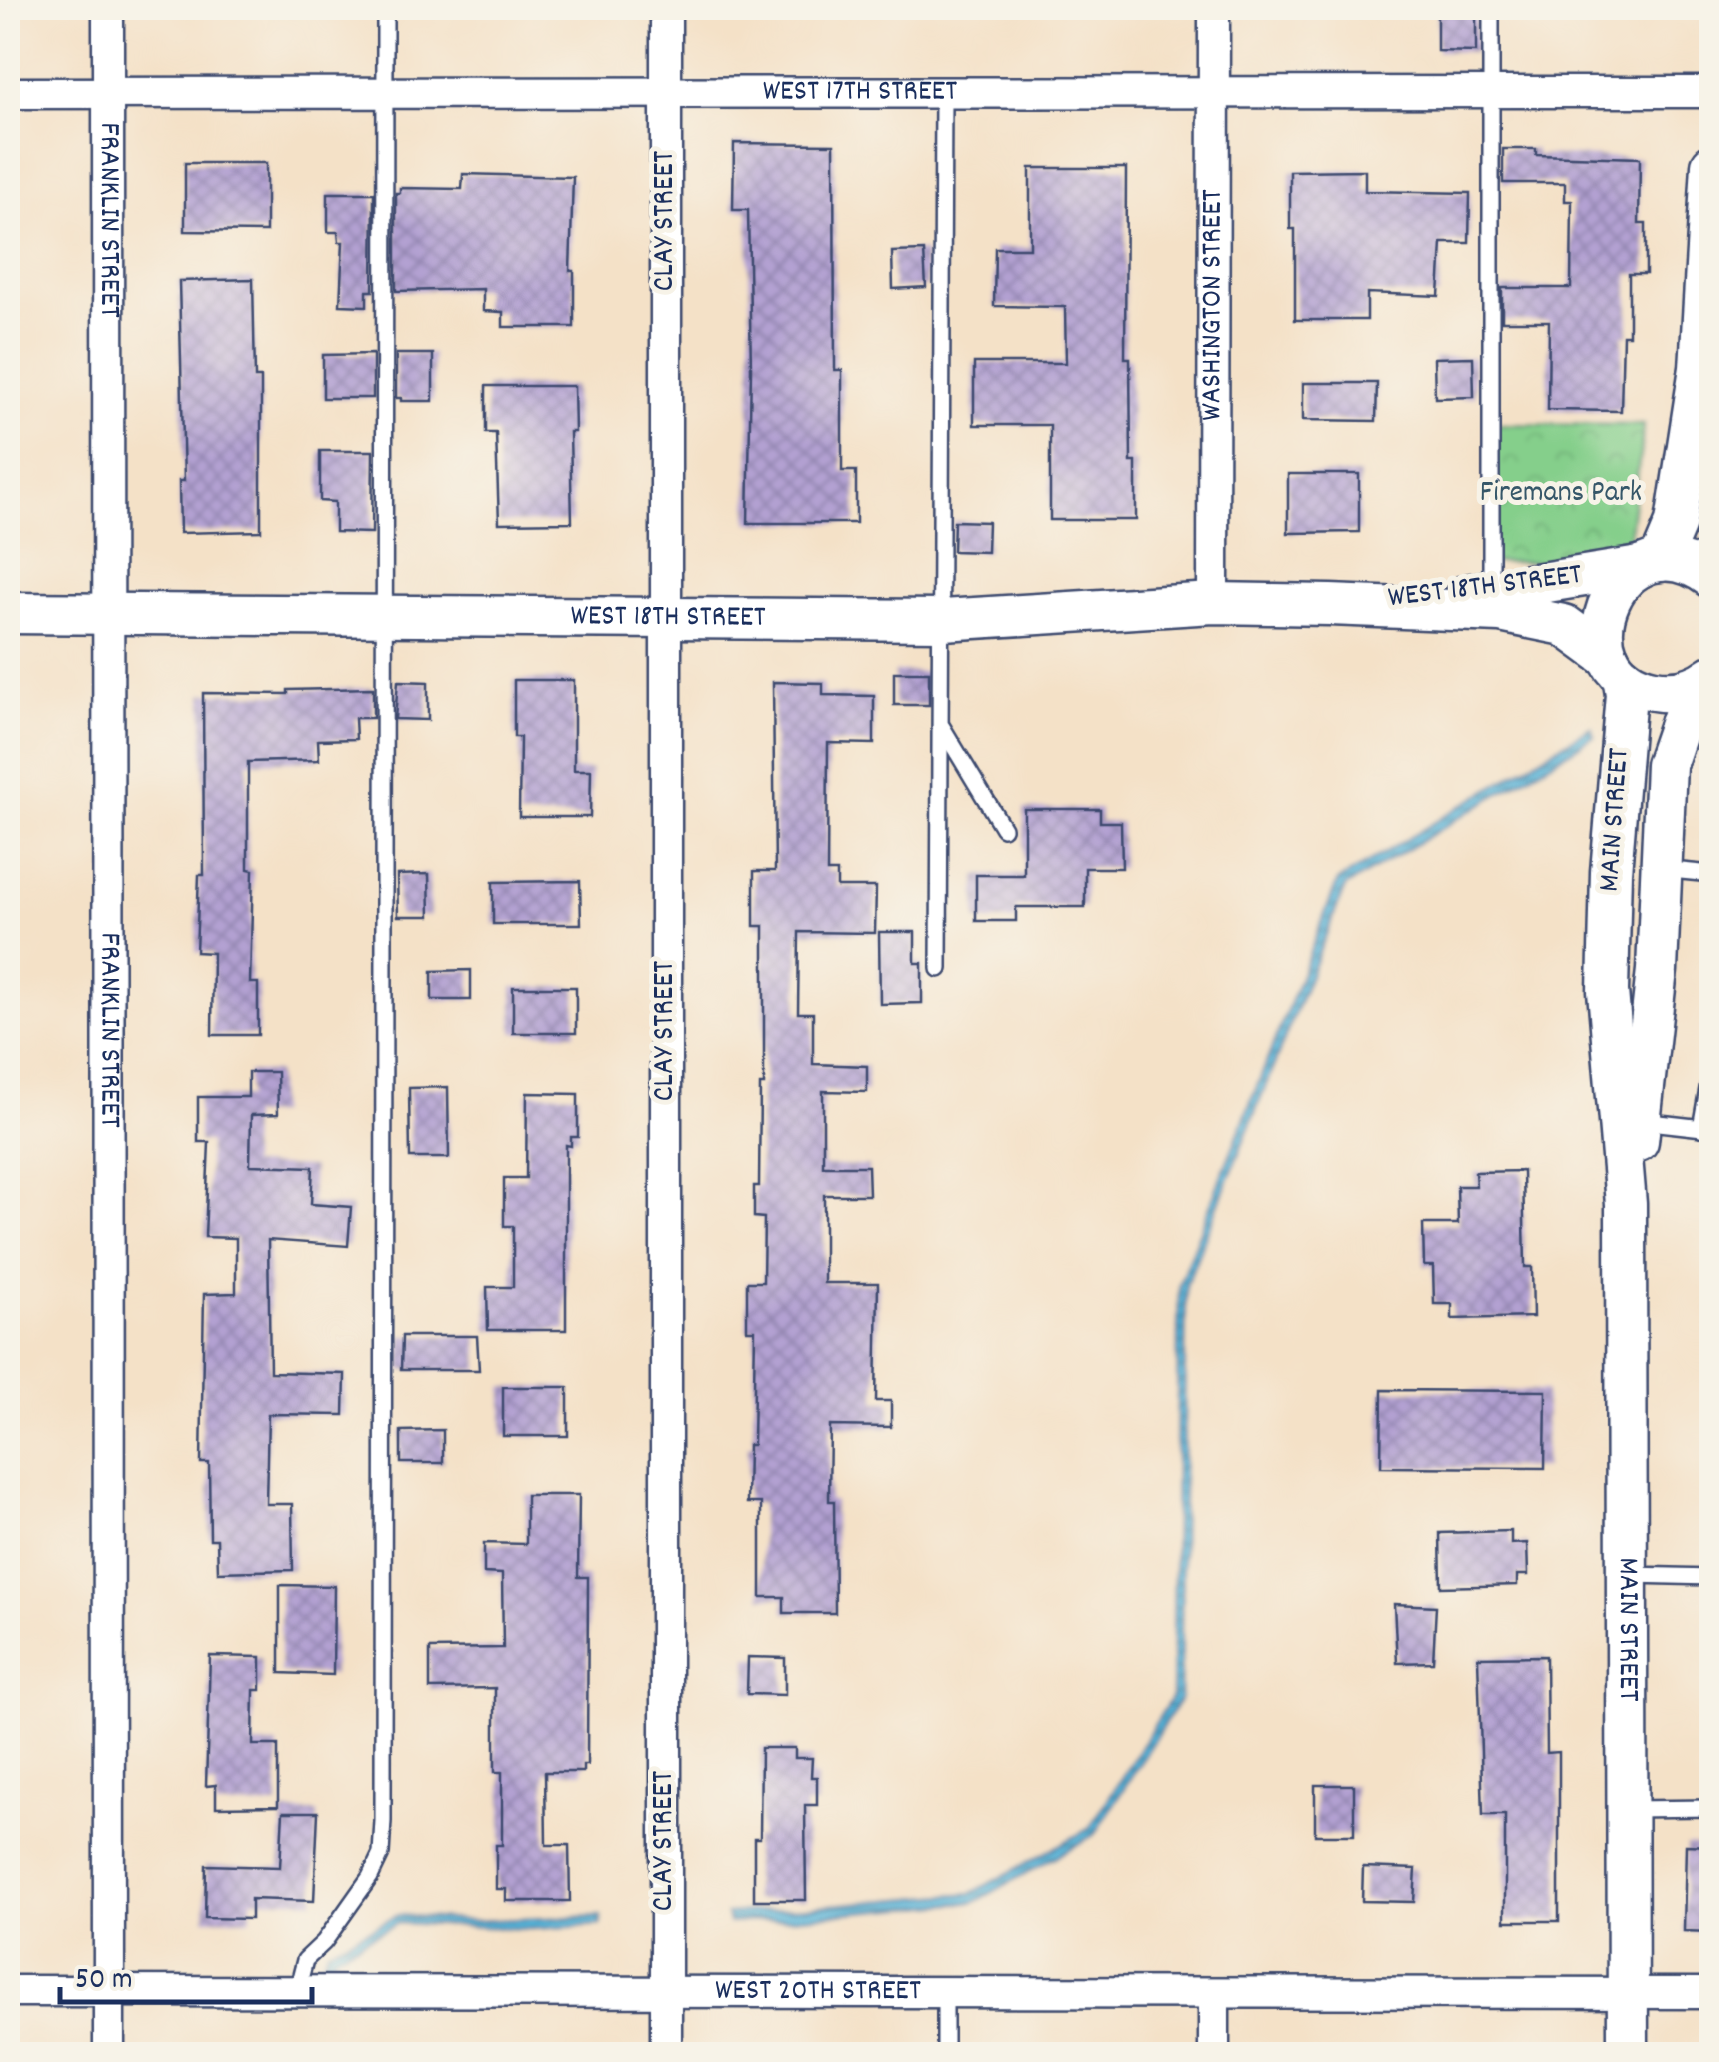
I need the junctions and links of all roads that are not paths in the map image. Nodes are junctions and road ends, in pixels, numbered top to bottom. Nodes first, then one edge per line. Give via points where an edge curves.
1 (108, 8) edge
2 (384, 8) edge
3 (666, 8) edge
4 (1214, 8) edge
5 (1491, 8) edge
6 (1490, 92) junction
7 (1712, 92) edge
8 (8, 93) edge
9 (108, 93) junction
10 (386, 93) junction
11 (666, 93) junction
12 (943, 93) junction
13 (1214, 93) junction
14 (1712, 165) edge
15 (1650, 564) junction
16 (1712, 578) edge
17 (1490, 593) junction
18 (1213, 604) junction
19 (1330, 604) junction
20 (8, 614) edge
21 (109, 614) junction
22 (384, 616) junction
23 (666, 618) junction
24 (943, 620) junction
25 (1616, 667) junction
26 (1710, 677) edge
27 (942, 728) junction
28 (1003, 828) dead end
29 (1660, 869) junction
30 (1712, 874) edge
31 (940, 969) dead end
32 (1712, 1066) edge
33 (1642, 1121) junction
34 (1706, 1129) edge
35 (1626, 1204) junction
36 (1627, 1575) junction
37 (1712, 1577) edge
38 (1712, 1808) edge
39 (1628, 1809) junction
40 (8, 1991) edge
41 (109, 1991) junction
42 (297, 1991) junction
43 (665, 1992) junction
44 (945, 1992) junction
45 (1214, 1993) junction
46 (1712, 1993) edge
47 (1628, 1994) junction
48 (109, 2054) edge
49 (666, 2054) edge
50 (945, 2054) edge
51 (1214, 2054) edge
52 (1628, 2054) edge

1 - 9 street, FRANKLIN STREET
2 - 10 lane
3 - 11 street, CLAY STREET
4 - 13 street, WASHINGTON STREET
5 - 6 lane
6 - 7 street, WEST 17TH STREET
6 - 13 street, WEST 17TH STREET
6 - 17 lane
8 - 9 street, WEST 17TH STREET
9 - 10 street, WEST 17TH STREET
9 - 21 street, FRANKLIN STREET
10 - 11 street, WEST 17TH STREET
10 - 22 lane
11 - 12 street, WEST 17TH STREET
11 - 23 street, CLAY STREET
12 - 13 street, WEST 17TH STREET
12 - 24 lane
13 - 18 street, WASHINGTON STREET
14 - 15 main road via 1700,368 1676,523
15 - 16 main road via 1680,562
15 - 17 main road, WEST 18TH STREET
15 - 25 main road, MAIN STREET via 1623,578 1603,614 1602,636
17 - 19 main road, WEST 18TH STREET
18 - 19 main road, WEST 18TH STREET
18 - 24 main road, WEST 18TH STREET
19 - 25 main road, WEST 18TH STREET via 1500,612 1564,626
20 - 21 main road, WEST 18TH STREET
21 - 22 main road, WEST 18TH STREET
21 - 41 street, FRANKLIN STREET
22 - 23 main road, WEST 18TH STREET
22 - 42 lane via 381,1854 306,1960
23 - 24 main road, WEST 18TH STREET
23 - 43 street, CLAY STREET
24 - 27 lane
25 - 26 main road, WEST 18TH STREET via 1643,688 1666,692 1688,690
25 - 35 main road, MAIN STREET via 1626,694 1608,991
26 - 29 main road, MAIN STREET via 1689,698 1666,765
27 - 28 lane
27 - 31 lane
29 - 30 lane
29 - 33 main road, MAIN STREET
32 - 34 lane
33 - 34 lane
33 - 35 main road, MAIN STREET
35 - 36 main road, MAIN STREET
36 - 37 lane
36 - 39 main road, MAIN STREET
38 - 39 lane
39 - 47 main road, MAIN STREET
40 - 41 street, WEST 20TH STREET
41 - 42 street, WEST 20TH STREET
41 - 48 street, FRANKLIN STREET
42 - 43 street, WEST 20TH STREET
43 - 44 street, WEST 20TH STREET
43 - 49 street, CLAY STREET
44 - 45 street, WEST 20TH STREET
44 - 50 lane
45 - 47 street, WEST 20TH STREET
45 - 51 street
46 - 47 street, WEST 20TH STREET
47 - 52 main road, MAIN STREET

